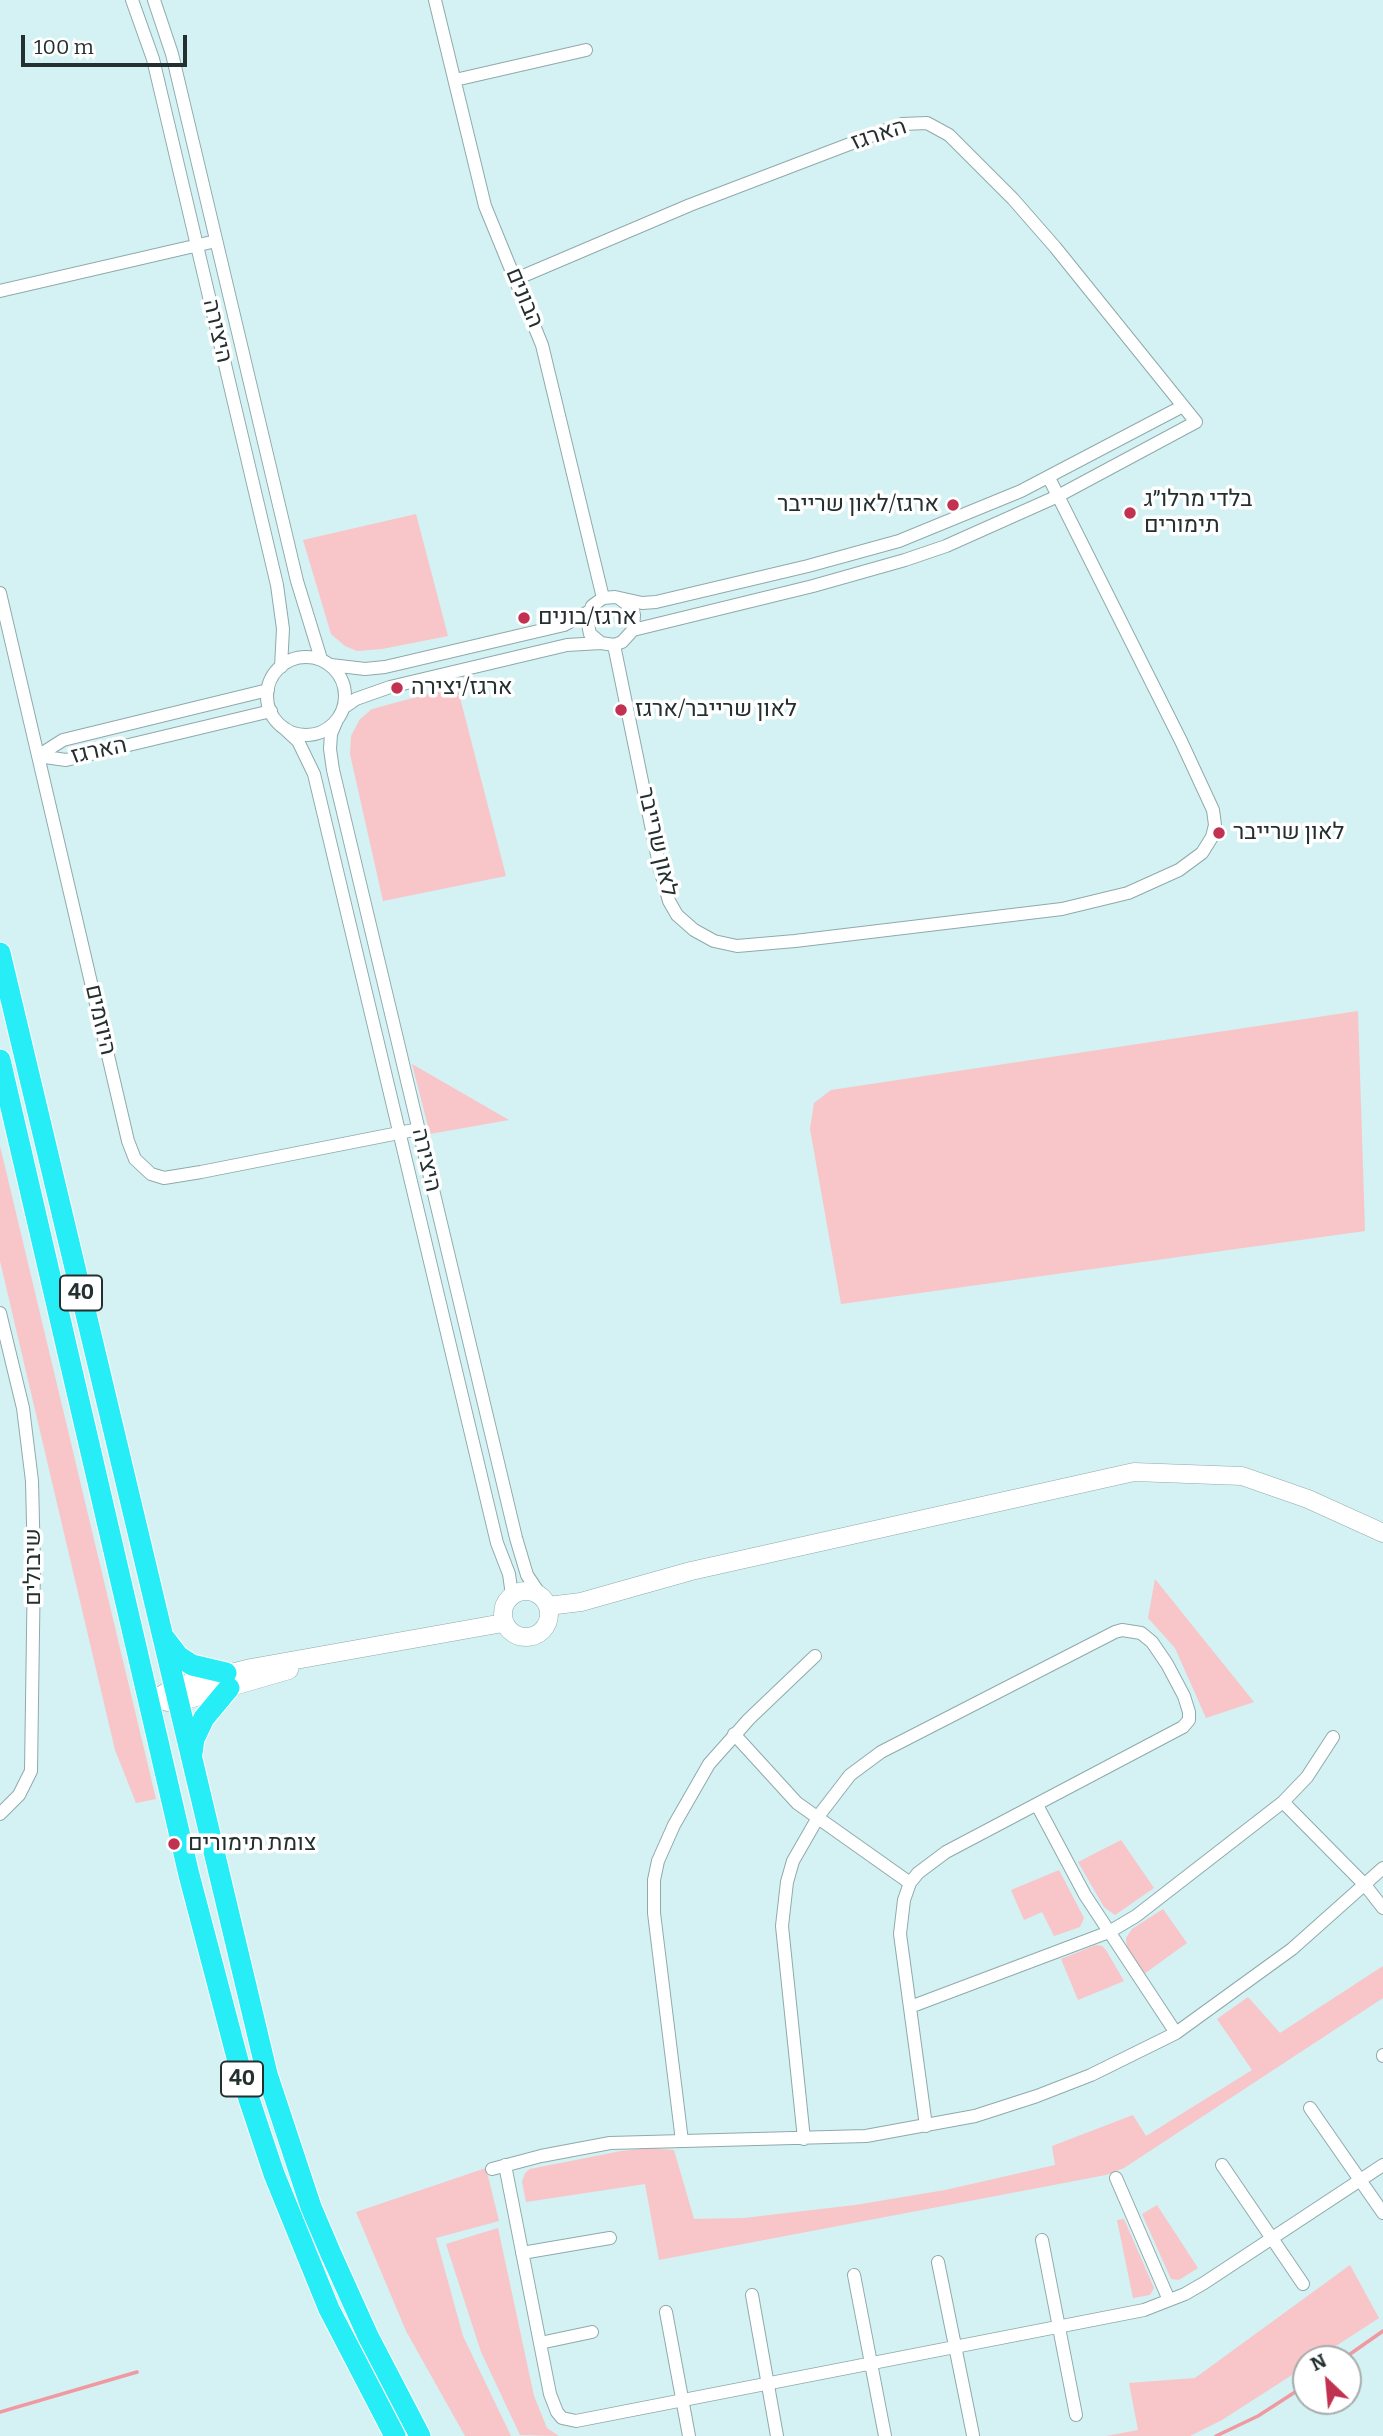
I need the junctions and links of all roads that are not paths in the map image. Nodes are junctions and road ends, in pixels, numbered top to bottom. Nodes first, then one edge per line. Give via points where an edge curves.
1 (132, 0) edge
2 (154, 0) edge
3 (435, 0) edge
4 (586, 50) dead end
5 (455, 80) junction
6 (216, 241) junction
7 (197, 246) junction
8 (516, 279) junction
9 (0, 291) edge
10 (1183, 406) junction
11 (1049, 478) junction
12 (1058, 496) junction
13 (0, 593) edge
14 (603, 598) junction
15 (620, 599) junction
16 (588, 612) junction
17 (633, 630) junction
18 (607, 644) junction
19 (326, 662) junction
20 (281, 667) junction
21 (268, 690) junction
22 (271, 711) junction
23 (340, 714) junction
24 (284, 728) junction
25 (38, 756) junction
26 (0, 953) edge
27 (0, 1060) edge
28 (419, 1129) junction
29 (399, 1132) junction
30 (0, 1312) edge
31 (1383, 1533) edge
32 (512, 1595) junction
33 (546, 1607) junction
34 (503, 1623) junction
35 (162, 1634) junction
36 (815, 1656) dead end
37 (228, 1681) junction
38 (177, 1695) junction
39 (150, 1702) junction
40 (734, 1734) junction
41 (1333, 1737) dead end
42 (192, 1758) junction
43 (1283, 1802) junction
44 (1037, 1805) junction
45 (0, 1814) edge
46 (817, 1818) junction
47 (1383, 1868) edge
48 (910, 1883) junction
49 (1365, 1885) junction
50 (1383, 1908) edge
51 (1109, 1931) junction
52 (910, 2007) junction
53 (1176, 2033) junction
54 (1310, 2108) dead end
55 (926, 2126) junction
56 (804, 2139) junction
57 (682, 2141) junction
58 (1222, 2165) dead end
59 (1383, 2165) edge
60 (1115, 2178) dead end
61 (1360, 2180) junction
62 (1383, 2213) edge
63 (610, 2238) dead end
64 (1272, 2239) junction
65 (1042, 2240) dead end
66 (522, 2253) junction
67 (938, 2262) dead end
68 (854, 2275) dead end
69 (1303, 2284) dead end
70 (752, 2295) dead end
71 (1169, 2301) junction
72 (666, 2312) dead end
73 (1059, 2328) junction
74 (592, 2332) dead end
75 (540, 2343) junction
76 (955, 2348) junction
77 (871, 2364) junction
78 (768, 2384) junction
79 (682, 2401) junction
80 (1076, 2415) dead end
81 (973, 2435) edge
82 (395, 2436) edge
83 (420, 2436) edge
84 (689, 2436) edge
85 (777, 2436) edge
86 (885, 2436) edge

1 - 7 street, היצירה via 153,59
2 - 6 street, היצירה via 172,54
3 - 5 street, הבונים
4 - 5 street
5 - 8 street, הבונים via 481,193
6 - 7 street
6 - 19 street, היצירה via 297,581
7 - 9 street
7 - 20 street, היצירה via 277,585 283,629
8 - 10 street, הארגז via 690,205 902,124 927,123 949,135 1013,199
8 - 14 street, הבונים via 542,345
10 - 11 street
10 - 12 street, הארגז via 1196,422
11 - 12 street, לאון שרייבר
11 - 15 street via 939,526 847,556 656,602
12 - 17 street, הארגז via 905,560
12 - 18 street, לאון שרייבר via 1213,810 1212,837 1202,853 1179,870 1128,893 1062,909 795,941 737,946 714,942 677,915 669,901
13 - 25 street, היוזמים
14 - 15 street
14 - 16 street
15 - 17 street via 632,608
16 - 18 street via 590,634
16 - 19 street via 564,625 384,667 365,669
17 - 18 street via 629,637
18 - 23 street via 567,645 390,687 356,699
19 - 20 street via 301,657
19 - 23 street via 344,685
20 - 21 street
21 - 22 street
21 - 25 street, הארגז via 63,740
22 - 24 street
22 - 25 street, הארגז via 66,760
23 - 24 street via 318,733 306,735
23 - 28 street, היצירה via 331,734 333,770
24 - 29 street, היצירה via 298,741 314,774
25 - 29 street, היוזמים via 135,1159 151,1174 164,1178
26 - 35 highway, 40
27 - 39 highway, 40
28 - 29 street, היוזמים
28 - 33 street, היצירה via 516,1538 527,1576
29 - 32 street, היצירה
30 - 45 street, שיבולים via 23,1408 32,1481 34,1564 31,1771 19,1795
31 - 33 street via 1242,1476 1135,1472
32 - 33 street via 527,1591
32 - 34 street via 503,1607
33 - 34 street via 541,1632 527,1637 513,1634
34 - 37 street via 439,1632
35 - 37 highway via 185,1661
35 - 38 highway, 40
36 - 40 street
37 - 38 street
37 - 42 highway via 200,1726
38 - 39 street
38 - 42 highway, 40
39 - 82 highway, 40 via 202,1929 247,2095 329,2309
40 - 46 street via 797,1803
40 - 57 street via 695,1786 665,1843 653,1880 653,1913
41 - 43 street via 1307,1777
42 - 83 highway, 40 via 253,2022 294,2158 350,2299
43 - 49 street
43 - 51 street via 1145,1909
44 - 46 street via 1189,1720 1184,1696 1167,1664 1142,1633 1115,1632 881,1752 850,1775
44 - 48 street via 946,1852
44 - 51 street
46 - 48 street
46 - 56 street via 793,1861 782,1926
47 - 49 street
48 - 52 street via 900,1934
49 - 50 street
49 - 53 street via 1292,1949
51 - 52 street
51 - 53 street
52 - 55 street
53 - 55 street via 1046,2093
54 - 61 street
55 - 56 street via 866,2136
56 - 57 street
57 - 66 street via 610,2143 498,2167
58 - 64 street
59 - 61 street
60 - 71 street
61 - 62 street
61 - 64 street
63 - 66 street
64 - 69 street
64 - 71 street
65 - 73 street
66 - 75 street
67 - 76 street
68 - 77 street
70 - 78 street
71 - 73 street
72 - 79 street
73 - 76 street
73 - 80 street
74 - 75 street
75 - 79 street via 553,2404 569,2421
76 - 77 street
76 - 81 street
77 - 78 street
77 - 86 street
78 - 79 street
78 - 85 street
79 - 84 street

